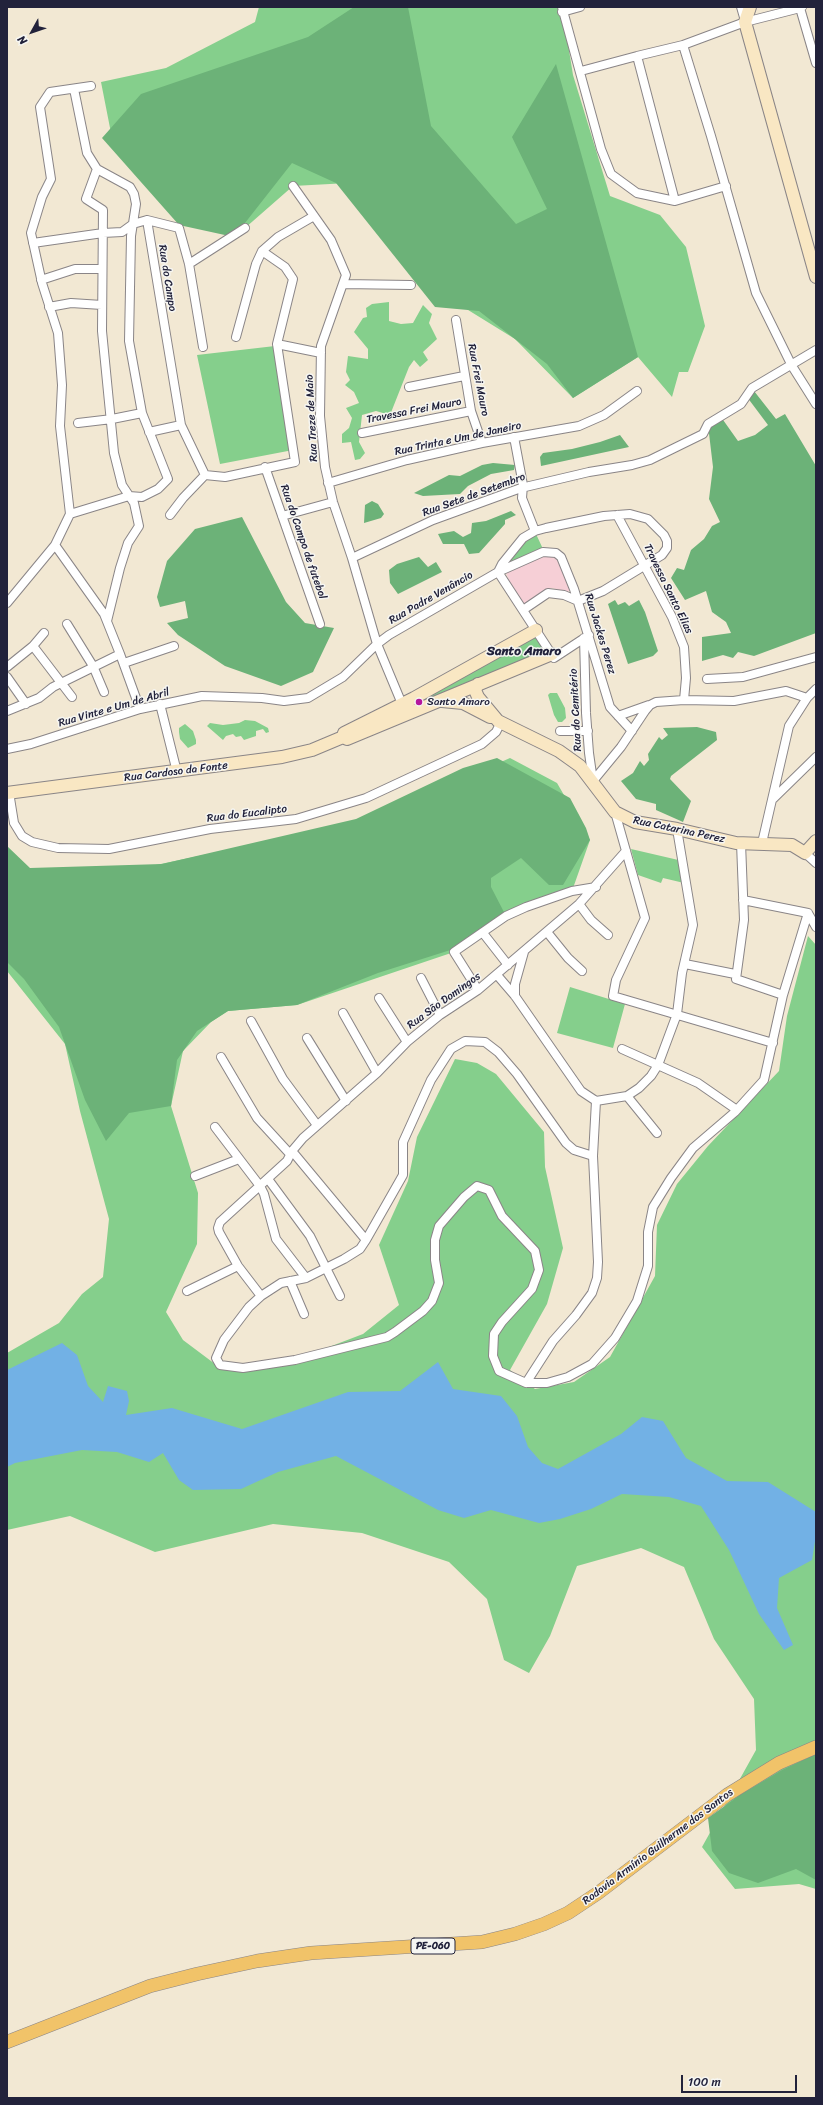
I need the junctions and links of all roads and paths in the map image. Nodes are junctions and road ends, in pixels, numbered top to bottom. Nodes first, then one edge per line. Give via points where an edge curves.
1 (580, 7) edge
2 (741, 7) edge
3 (750, 7) edge
4 (801, 7) edge
5 (562, 9) edge
6 (745, 22) junction
7 (683, 45) junction
8 (637, 56) junction
9 (816, 64) edge
10 (581, 70) junction
11 (91, 86) dead end
12 (74, 89) junction
13 (97, 169) junction
14 (293, 186) dead end
15 (726, 186) junction
16 (675, 201) junction
17 (314, 216) junction
18 (147, 220) junction
19 (133, 224) junction
20 (245, 228) dead end
21 (102, 233) junction
22 (33, 243) junction
23 (262, 251) junction
24 (189, 264) junction
25 (101, 269) junction
26 (816, 277) edge
27 (41, 280) junction
28 (343, 284) junction
29 (411, 285) dead end
30 (102, 305) junction
31 (49, 307) junction
32 (456, 320) dead end
33 (236, 337) dead end
34 (277, 344) junction
35 (203, 347) dead end
36 (816, 350) edge
37 (320, 352) junction
38 (792, 366) junction
39 (464, 376) junction
40 (409, 387) dead end
41 (637, 391) dead end
42 (816, 404) edge
43 (471, 411) junction
44 (142, 413) junction
45 (112, 419) junction
46 (78, 423) dead end
47 (181, 425) junction
48 (149, 432) junction
49 (362, 433) dead end
50 (514, 437) junction
51 (482, 443) junction
52 (265, 467) junction
53 (205, 475) junction
54 (328, 483) junction
55 (521, 488) junction
56 (129, 496) junction
57 (333, 502) junction
58 (70, 514) junction
59 (170, 515) dead end
60 (617, 515) junction
61 (282, 516) junction
62 (535, 531) junction
63 (54, 545) junction
64 (543, 552) joint
65 (352, 558) junction
66 (645, 567) junction
67 (498, 572) junction
68 (578, 601) junction
69 (7, 603) edge
70 (523, 610) junction
71 (107, 621) junction
72 (67, 624) dead end
73 (320, 624) dead end
74 (536, 630) junction
75 (44, 633) dead end
76 (586, 636) junction
77 (376, 644) junction
78 (33, 646) junction
79 (174, 646) dead end
80 (120, 654) junction
81 (552, 654) junction
82 (816, 657) edge
83 (124, 663) junction
84 (93, 666) junction
85 (7, 667) edge
86 (7, 677) edge
87 (707, 679) dead end
88 (61, 684) junction
89 (478, 684) junction
90 (816, 689) edge
91 (104, 692) dead end
92 (72, 697) dead end
93 (807, 698) junction
94 (684, 700) junction
95 (434, 702) junction
96 (26, 704) junction
97 (160, 704) junction
98 (650, 705) junction
99 (405, 709) junction
100 (140, 710) junction
101 (7, 711) edge
102 (618, 716) junction
103 (500, 722) junction
104 (560, 731) dead end
105 (588, 731) junction
106 (632, 731) junction
107 (7, 750) edge
108 (816, 757) edge
109 (177, 772) junction
110 (593, 781) junction
111 (8, 793) edge
112 (772, 800) junction
113 (615, 812) junction
114 (677, 829) junction
115 (816, 841) edge
116 (741, 843) junction
117 (762, 843) junction
118 (626, 851) junction
119 (805, 853) junction
120 (816, 863) edge
121 (596, 886) junction
122 (743, 900) junction
123 (579, 904) junction
124 (808, 914) junction
125 (816, 927) edge
126 (547, 932) junction
127 (483, 933) junction
128 (608, 935) dead end
129 (524, 951) junction
130 (685, 964) junction
131 (508, 965) junction
132 (582, 971) dead end
133 (735, 974) junction
134 (497, 975) junction
135 (421, 978) dead end
136 (478, 990) junction
137 (783, 995) junction
138 (515, 996) junction
139 (379, 998) dead end
140 (343, 1013) dead end
141 (676, 1014) junction
142 (440, 1015) junction
143 (251, 1021) dead end
144 (307, 1038) dead end
145 (407, 1042) junction
146 (773, 1043) junction
147 (622, 1049) dead end
148 (221, 1057) dead end
149 (658, 1064) junction
150 (377, 1073) junction
151 (627, 1096) junction
152 (346, 1101) junction
153 (596, 1101) junction
154 (737, 1110) junction
155 (317, 1125) junction
156 (215, 1127) dead end
157 (657, 1133) dead end
158 (291, 1152) junction
159 (593, 1156) junction
160 (239, 1159) junction
161 (195, 1176) dead end
162 (268, 1180) junction
163 (260, 1186) junction
164 (366, 1240) junction
165 (238, 1266) junction
166 (326, 1268) junction
167 (306, 1278) junction
168 (290, 1281) junction
169 (187, 1291) dead end
170 (261, 1296) junction
171 (340, 1296) dead end
172 (304, 1314) dead end
173 (526, 1383) junction
174 (816, 1747) edge
175 (7, 2042) edge

1 - 5 street
2 - 6 street
3 - 6 street
4 - 6 street
4 - 9 street
5 - 10 street
6 - 7 street
6 - 26 street
7 - 8 street
7 - 15 street
8 - 10 street
8 - 16 street
10 - 16 street via 601,149 612,174 637,192
11 - 12 street
12 - 13 street via 87,153
12 - 22 street via 50,92 40,107 51,179 42,197 31,232
13 - 19 street via 130,188 136,204
13 - 21 street via 86,199 103,210
14 - 17 street, Rua Treze de Maio
15 - 16 street
15 - 38 street via 756,293
17 - 23 street via 278,237
17 - 28 street, Rua Treze de Maio via 331,240 340,261 346,276
18 - 19 street
18 - 24 street via 179,228
18 - 47 street, Rua do Campo
19 - 21 street via 122,232
19 - 44 street via 129,341
20 - 24 street
21 - 22 street
21 - 25 street
22 - 27 street
23 - 33 street
23 - 34 street via 285,267 293,279
24 - 35 street
25 - 27 street via 75,269
25 - 30 street
27 - 31 street
28 - 29 street
28 - 37 street, Rua Treze de Maio
30 - 31 street via 71,303
30 - 45 street via 107,386
31 - 58 street via 58,333 62,385 60,426
32 - 39 street, Rua Frei Mauro
34 - 37 street
34 - 52 street via 295,462
36 - 38 street, Rua Sete de Setembro
37 - 54 street, Rua Treze de Maio via 320,416
38 - 42 street
38 - 55 street, Rua Sete de Setembro via 752,388 741,404 708,424 703,434 650,460
39 - 40 street
39 - 43 street, Rua Frei Mauro
41 - 50 street, Rua Trinta e Um de Janeiro via 594,421
43 - 49 street, Travessa Frei Mauro
43 - 51 street, Rua Frei Mauro
44 - 45 street
44 - 48 street
45 - 46 street
45 - 56 street via 114,453 122,485
47 - 48 street
47 - 53 street, Rua do Campo
48 - 56 street via 168,479 158,489 142,497
50 - 51 street, Rua Trinta e Um de Janeiro
50 - 55 street via 523,485
51 - 54 street, Rua Trinta e Um de Janeiro via 407,460
52 - 53 street via 225,477
52 - 61 street, Rua do Campo de futebol
53 - 59 street
54 - 57 street, Rua Treze de Maio
55 - 62 street via 522,498
55 - 65 street, Rua Sete de Setembro via 433,520
56 - 58 street
56 - 71 street via 134,503 139,526 128,543
57 - 61 street
57 - 65 street, Rua Treze de Maio
58 - 63 street
60 - 62 street, Rua Padre Venâncio
60 - 66 street, Travessa Santo Elias
60 - 66 street, Rua Padre Venâncio via 640,516 655,524 664,535 667,548 662,555
61 - 73 street, Rua do Campo de futebol
62 - 67 street, Rua Padre Venâncio via 523,538
63 - 69 street
63 - 71 street
64 - 67 street, Rua Padre Venâncio
64 - 68 street, Rua Jackes Perez via 556,553 561,558
65 - 77 street, Rua Treze de Maio
66 - 68 street via 603,591
66 - 94 street, Travessa Santo Elias via 672,617 684,647
67 - 70 street
67 - 77 street, Rua Padre Venâncio
68 - 70 street via 564,595 548,593
68 - 76 street, Rua Jackes Perez
70 - 74 street
71 - 80 street
72 - 84 street
74 - 81 street
74 - 99 street, Rua Cardoso da Fonte
75 - 78 street
76 - 81 street, Rua Cardoso da Fonte via 554,658
76 - 102 street, Rua Jackes Perez via 610,707
76 - 105 street, Rua do Cemitério
77 - 97 street, Rua Vinte e Um de Abril via 343,677 308,698 284,701 202,696
77 - 99 street, Rua Treze de Maio
78 - 85 street
78 - 88 street
79 - 83 street
80 - 83 street
80 - 84 street
81 - 89 street, Rua Cardoso da Fonte
82 - 87 street via 743,677
83 - 100 street
84 - 88 street
84 - 91 street
86 - 96 street
88 - 92 street
88 - 96 street
89 - 95 street, Rua Cardoso da Fonte
89 - 103 street, Rua Catarina Perez via 478,697
90 - 93 street
93 - 94 street via 786,692 734,700
93 - 112 street via 789,726
94 - 98 street via 656,702
95 - 99 street, Rua Cardoso da Fonte
95 - 103 street via 463,703
96 - 101 street
97 - 100 street, Rua Vinte e Um de Abril
97 - 109 street
98 - 102 street
98 - 106 street
99 - 109 street, Rua Cardoso da Fonte via 344,733 343,737 312,750 282,757
100 - 107 street, Rua Vinte e Um de Abril
102 - 106 street, Rua Jackes Perez
103 - 110 street, Rua Catarina Perez via 559,751 580,766
103 - 111 street, Rua do Eucalipto via 496,732 482,744 366,798 296,819 210,829 109,849 58,848 32,842 22,836 14,823
104 - 105 street
105 - 110 street, Rua do Cemitério via 588,753
106 - 110 street
108 - 112 street
109 - 111 street, Rua Cardoso da Fonte
110 - 113 street, Rua Catarina Perez
112 - 117 street
113 - 114 street, Rua Catarina Perez via 635,822
113 - 118 street
114 - 116 street, Rua Catarina Perez
114 - 130 street via 694,926
115 - 119 street
116 - 117 street, Rua Catarina Perez
116 - 122 street
117 - 119 street, Rua Catarina Perez via 792,845
118 - 121 street, Rua São Domingos
118 - 141 street via 645,918 616,980 613,996
119 - 120 street, Rua Catarina Perez
121 - 123 street, Rua São Domingos
121 - 127 street via 572,891 526,907 506,916
122 - 124 street
122 - 133 street via 744,920
123 - 126 street, Rua São Domingos
123 - 128 street via 591,920
124 - 125 street
124 - 137 street
126 - 129 street, Rua São Domingos
126 - 132 street
127 - 131 street
127 - 136 street via 454,952
129 - 131 street, Rua São Domingos
129 - 138 street via 515,984
130 - 133 street
130 - 141 street
131 - 134 street, Rua São Domingos
133 - 137 street via 736,979
134 - 136 street, Rua São Domingos
134 - 138 street
135 - 142 street
136 - 142 street, Rua São Domingos
137 - 146 street
138 - 153 street via 581,1091
139 - 145 street
140 - 150 street
141 - 146 street
141 - 149 street
142 - 145 street, Rua São Domingos
143 - 155 street via 283,1079
144 - 152 street
145 - 150 street, Rua São Domingos
146 - 154 street via 764,1080
147 - 149 street
148 - 158 street via 257,1118
149 - 151 street via 651,1076
149 - 154 street via 698,1083
150 - 152 street, Rua São Domingos
151 - 153 street
151 - 157 street
152 - 155 street, Rua São Domingos
153 - 159 street
154 - 173 street via 693,1148 654,1207 648,1232 648,1266 637,1300 615,1338 592,1364 547,1383
155 - 158 street, Rua São Domingos
156 - 160 street
158 - 162 street, Rua São Domingos via 287,1162
158 - 164 street
159 - 164 street via 574,1150 566,1143 517,1074 498,1052 485,1042 464,1041 451,1049 431,1080 403,1142 402,1175
159 - 173 street via 597,1278 592,1293 553,1341
160 - 161 street
160 - 163 street
162 - 163 street, Rua São Domingos
162 - 166 street via 310,1236
163 - 165 street, Rua São Domingos via 218,1224 219,1232
163 - 167 street via 276,1239
164 - 166 street via 353,1254
165 - 169 street
165 - 170 street
166 - 167 street
166 - 171 street
167 - 168 street
168 - 170 street via 272,1288
168 - 172 street
170 - 173 street via 224,1340 216,1358 220,1365 243,1368 264,1366 387,1337 423,1311 432,1301 436,1293 438,1276 435,1240 439,1226 477,1186 489,1190 502,1216 535,1251 539,1270 532,1289 494,1334 493,1356 500,1371
174 - 175 main road, Rodovia Armínio Guilherme dos Santos / PE-060 via 778,1764 727,1795 598,1893 568,1912 537,1926 482,1942 310,1953 257,1961 150,1986

